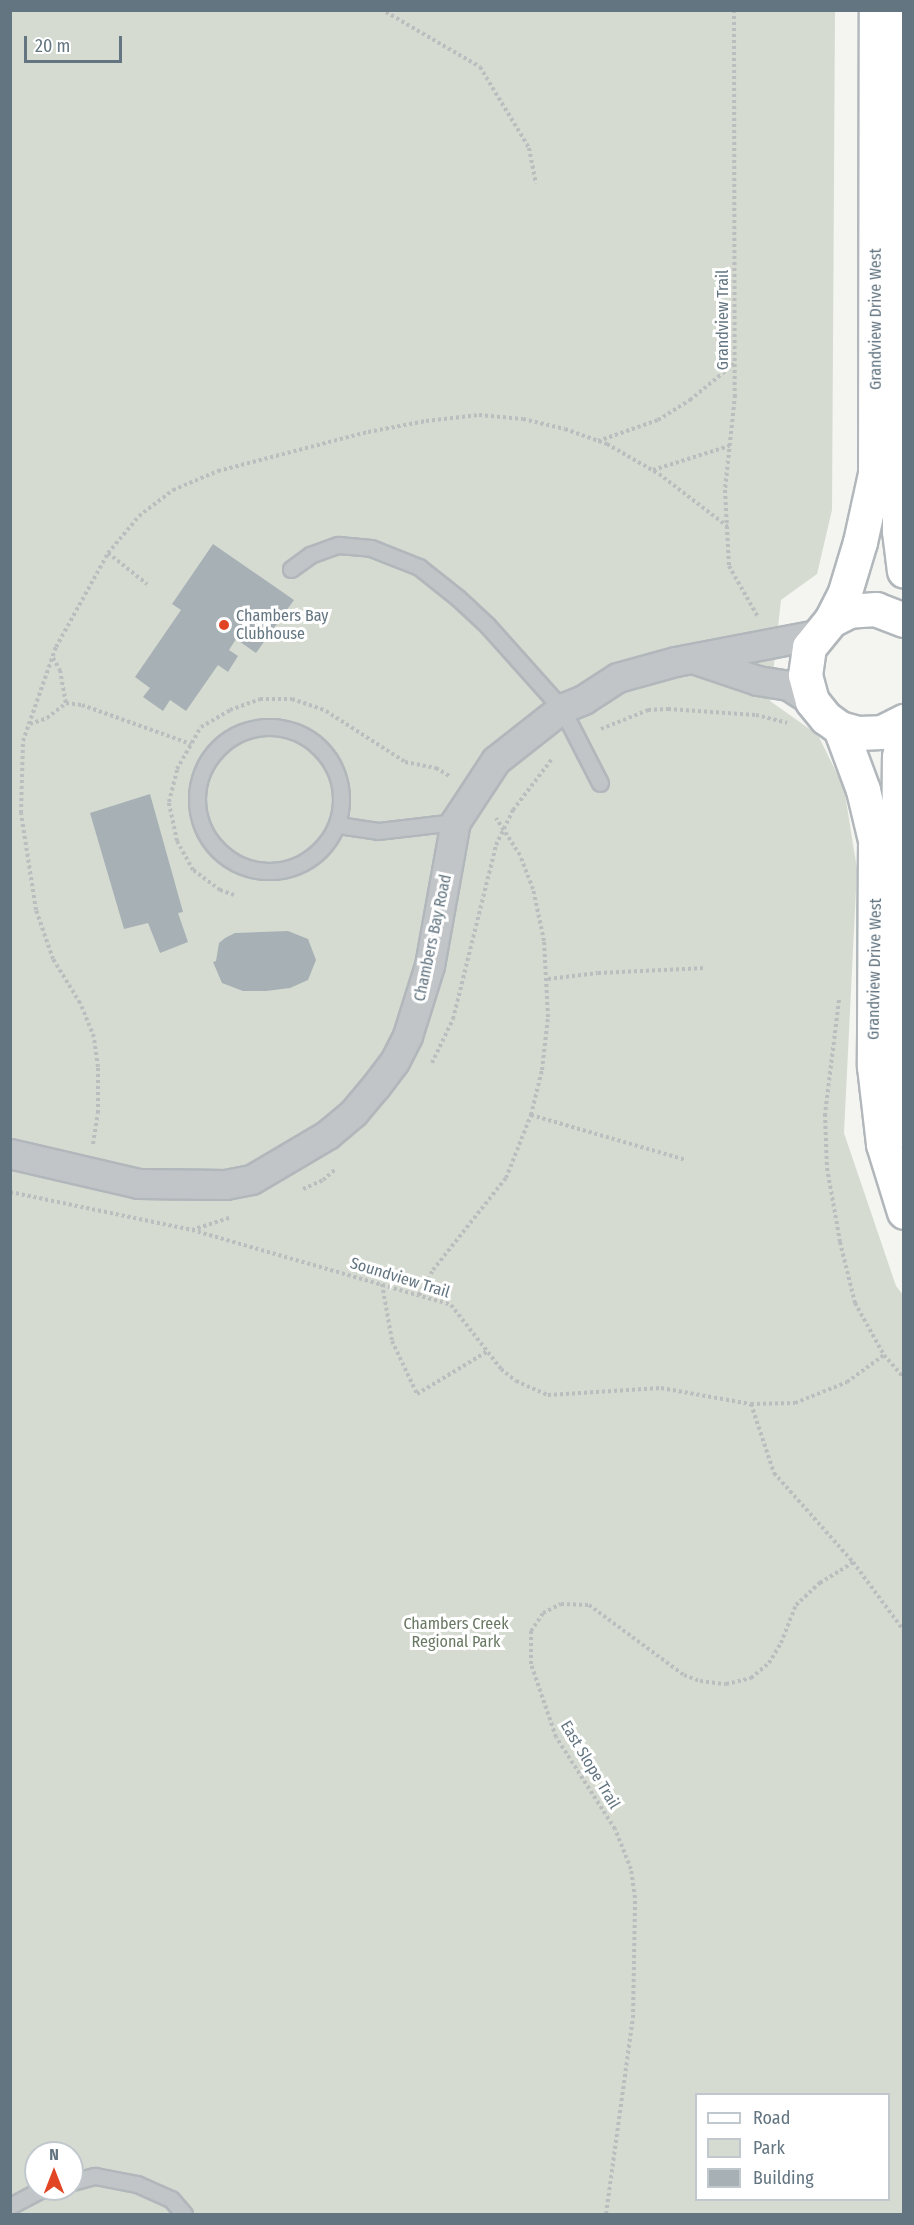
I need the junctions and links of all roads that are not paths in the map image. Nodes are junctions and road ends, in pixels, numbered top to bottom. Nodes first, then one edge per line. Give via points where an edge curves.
1 (876, 10) edge
2 (900, 10) edge
3 (291, 569) dead end
4 (903, 571) edge
5 (903, 620) edge
6 (825, 627) junction
7 (696, 660) junction
8 (562, 709) junction
9 (804, 714) junction
10 (903, 721) edge
11 (840, 728) junction
12 (903, 731) edge
13 (600, 783) dead end
14 (456, 822) junction
15 (338, 825) junction
16 (903, 1137) edge
17 (10, 1154) edge
18 (903, 1212) edge
19 (84, 2179) edge
20 (24, 2199) edge
21 (10, 2206) edge
22 (184, 2214) edge

1 - 6 street, Grandview Drive West via 875,474 844,595
2 - 4 street, Grandview Drive West via 899,531
3 - 8 lane via 310,555 338,545 371,548 418,567 487,625
5 - 6 street via 876,609 849,611
6 - 7 street, Chambers Bay Road
6 - 9 street, Grandview Drive West via 809,647
7 - 8 street, Chambers Bay Road via 618,678
7 - 9 street, Chambers Bay Road via 758,681 789,686
8 - 13 lane
8 - 14 street, Chambers Bay Road via 495,761
9 - 11 street via 826,718
10 - 11 street via 882,732 857,733
11 - 18 street, Grandview Drive West via 863,790 874,840 874,1066 884,1144
12 - 16 street, Grandview Drive West via 899,757 898,1066
14 - 15 lane via 378,831
14 - 17 street, Chambers Bay Road via 430,966 408,1036 376,1087 328,1135 252,1180 226,1185 139,1184
15 - 15 lane via 342,801 339,777 327,756 310,739 288,729 263,727 248,731 219,746 205,765 198,788 198,812 205,834 220,853 240,866 263,872 301,864 326,846
19 - 22 lane via 95,2176 136,2184 171,2199
20 - 21 lane

